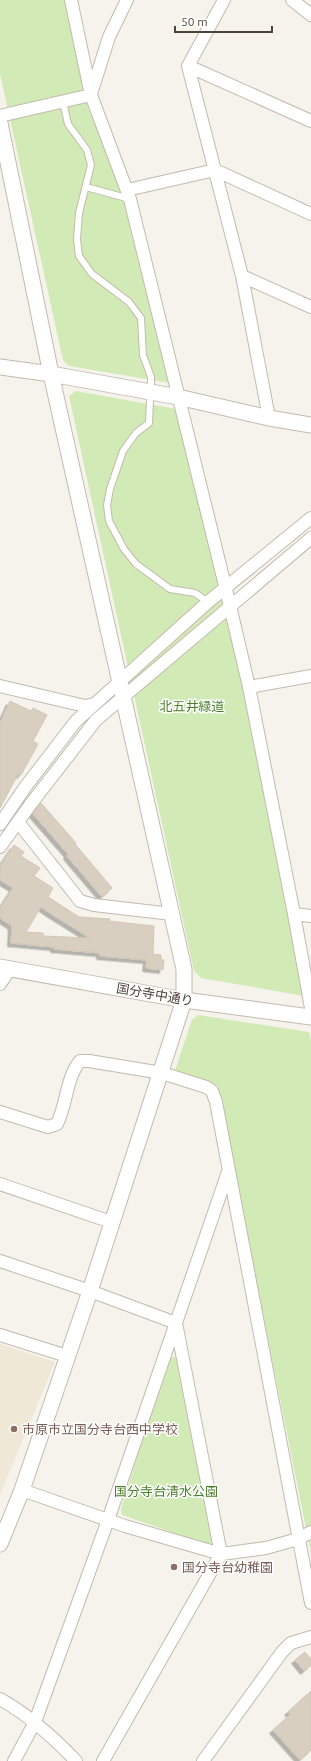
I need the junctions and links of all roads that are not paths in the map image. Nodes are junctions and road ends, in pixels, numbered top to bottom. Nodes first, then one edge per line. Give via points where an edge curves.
1 (71, 0) edge
2 (127, 0) edge
3 (224, 0) edge
4 (292, 0) edge
5 (311, 15) edge
6 (188, 66) junction
7 (91, 95) junction
8 (63, 102) junction
9 (0, 116) edge
10 (311, 121) edge
11 (0, 122) edge
12 (215, 170) junction
13 (86, 187) junction
14 (128, 195) junction
15 (311, 214) edge
16 (242, 276) junction
17 (311, 307) edge
18 (0, 367) edge
19 (51, 374) junction
20 (151, 383) dead end
21 (178, 396) junction
22 (150, 400) dead end
23 (270, 418) junction
24 (311, 425) edge
25 (311, 518) edge
26 (311, 538) edge
27 (226, 589) junction
28 (208, 602) junction
29 (230, 606) junction
30 (311, 676) edge
31 (120, 681) junction
32 (0, 686) edge
33 (249, 687) junction
34 (123, 697) junction
35 (94, 704) junction
36 (18, 822) junction
37 (0, 824) edge
38 (0, 847) edge
39 (172, 914) junction
40 (294, 914) junction
41 (311, 916) edge
42 (5, 968) edge
43 (0, 984) edge
44 (184, 1000) junction
45 (311, 1008) edge
46 (311, 1017) edge
47 (162, 1072) junction
48 (0, 1112) edge
49 (228, 1171) junction
50 (0, 1184) edge
51 (112, 1222) junction
52 (0, 1261) edge
53 (90, 1291) junction
54 (176, 1323) junction
55 (0, 1335) edge
56 (67, 1356) junction
57 (22, 1490) junction
58 (108, 1520) junction
59 (311, 1532) edge
60 (298, 1539) junction
61 (0, 1544) edge
62 (221, 1554) junction
63 (311, 1603) edge
64 (311, 1638) edge
65 (0, 1699) edge
66 (35, 1722) junction
67 (14, 1761) edge
68 (76, 1761) edge
69 (103, 1761) edge
70 (203, 1761) edge

1 - 7 street
2 - 7 street via 109,37
3 - 6 street
4 - 5 street
6 - 10 street
6 - 12 street
7 - 8 street
7 - 14 street
8 - 9 street
8 - 13 lane via 68,124 87,150 91,166
11 - 19 street
12 - 14 street
12 - 15 street
12 - 16 street
13 - 14 lane
13 - 20 lane via 79,213 79,256 92,274 129,302 141,318 143,355
14 - 21 street
16 - 17 street
16 - 23 street
18 - 19 street
19 - 21 street
19 - 31 street
21 - 23 street
21 - 27 street
22 - 28 lane via 149,423 136,433 123,451 110,489 107,505 109,521 124,549 136,564 170,589 195,594
23 - 24 street
25 - 27 street
26 - 29 street
27 - 28 street
27 - 29 street
28 - 31 street
29 - 33 street
29 - 34 street
30 - 33 street
31 - 34 street
31 - 35 street
32 - 35 street via 85,706
33 - 40 street
34 - 36 street via 80,738
34 - 39 street
35 - 37 street via 76,721
36 - 38 street
36 - 39 street via 80,901 94,905
39 - 44 street via 184,969
40 - 41 street
40 - 45 street
42 - 43 street
42 - 44 street, 国分寺中通り
44 - 46 street, 国分寺中通り
44 - 47 street
47 - 48 street via 80,1061 73,1069 57,1124 48,1127
47 - 49 street via 212,1091
47 - 51 street
49 - 54 street
49 - 60 street
50 - 51 street
51 - 53 street
52 - 53 street
53 - 54 street
53 - 56 street
54 - 58 street
54 - 62 street
55 - 56 street
56 - 57 street
57 - 58 street
57 - 61 street
58 - 62 street
58 - 66 street
59 - 60 street
60 - 62 street via 266,1548
60 - 63 street
62 - 69 street
64 - 70 street via 291,1643 282,1652
65 - 66 street
66 - 67 street
66 - 68 street

